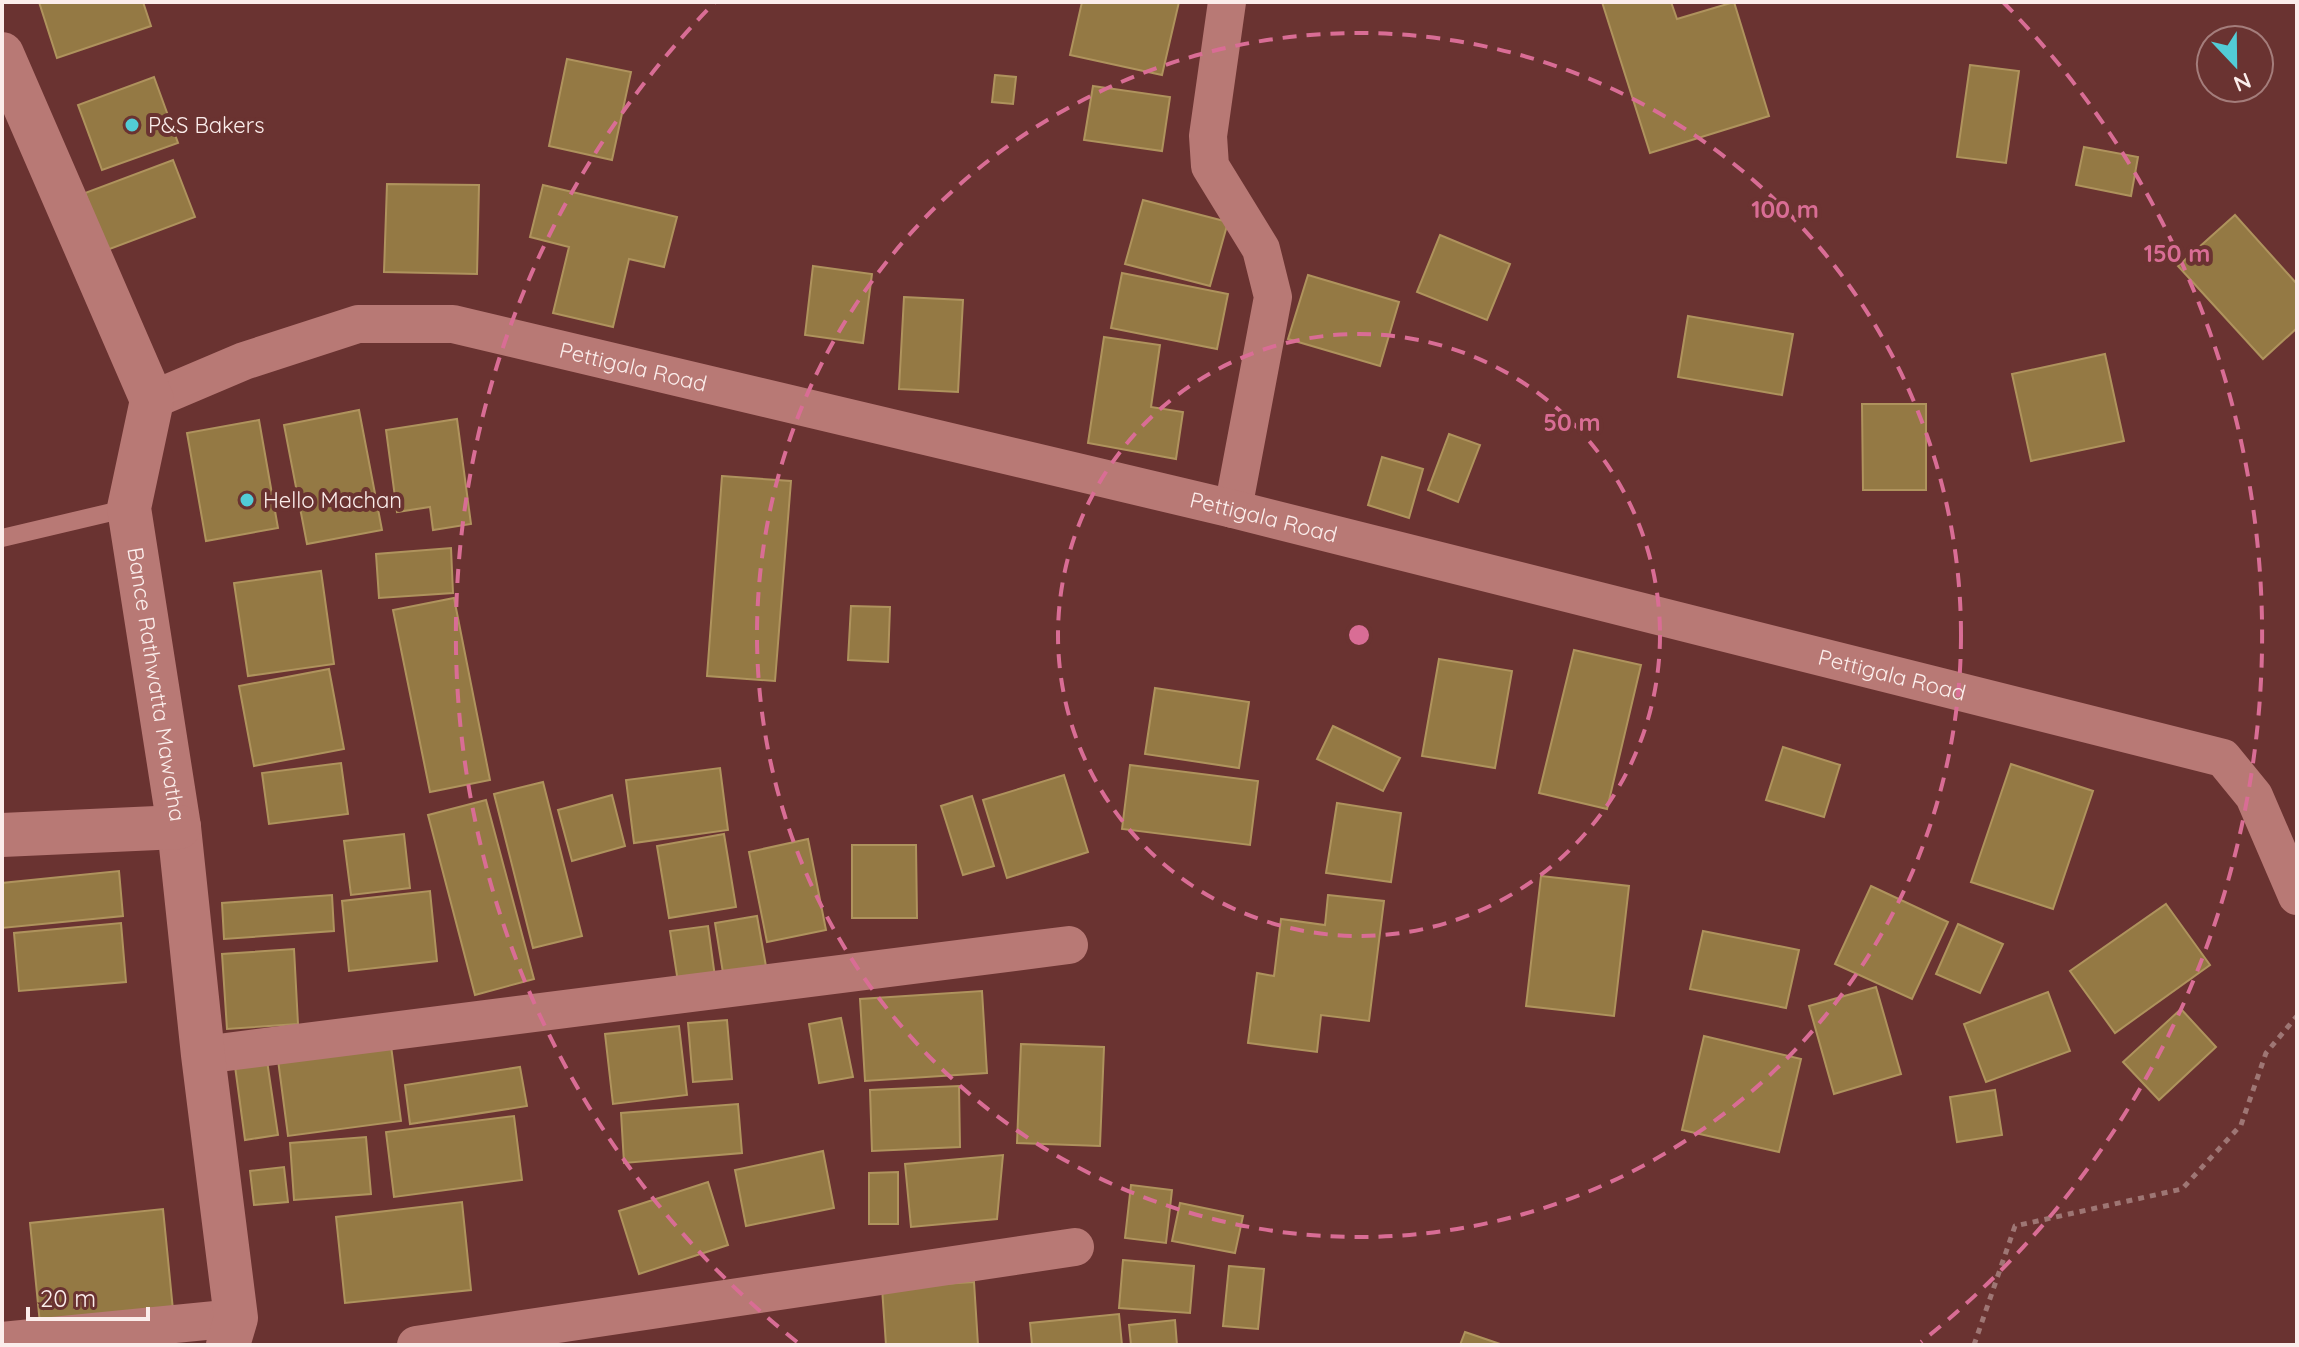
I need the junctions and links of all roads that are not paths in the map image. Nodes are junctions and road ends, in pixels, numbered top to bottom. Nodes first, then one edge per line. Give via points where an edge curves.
1 (1227, 2) edge
2 (2, 54) edge
3 (152, 400) junction
4 (129, 508) junction
5 (1233, 509) junction
6 (2, 538) edge
7 (179, 827) junction
8 (2, 835) edge
9 (2297, 896) edge
10 (1069, 945) dead end
11 (203, 1055) junction
12 (1075, 1247) dead end
13 (232, 1331) edge
14 (2, 1341) edge
15 (416, 1345) edge

1 - 5 street via 1208,136 1210,166 1261,249 1273,297
2 - 3 street
3 - 4 street, Bance Rathwatta Mawatha
3 - 5 street, Pettigala Road via 244,361 358,324 453,324
4 - 6 lane
4 - 7 street, Bance Rathwatta Mawatha
5 - 9 street, Pettigala Road via 2223,758 2254,796
7 - 8 street
7 - 11 street, Bance Rathwatta Mawatha
10 - 11 street
11 - 13 street, Bance Rathwatta Mawatha
12 - 15 street
13 - 14 street

